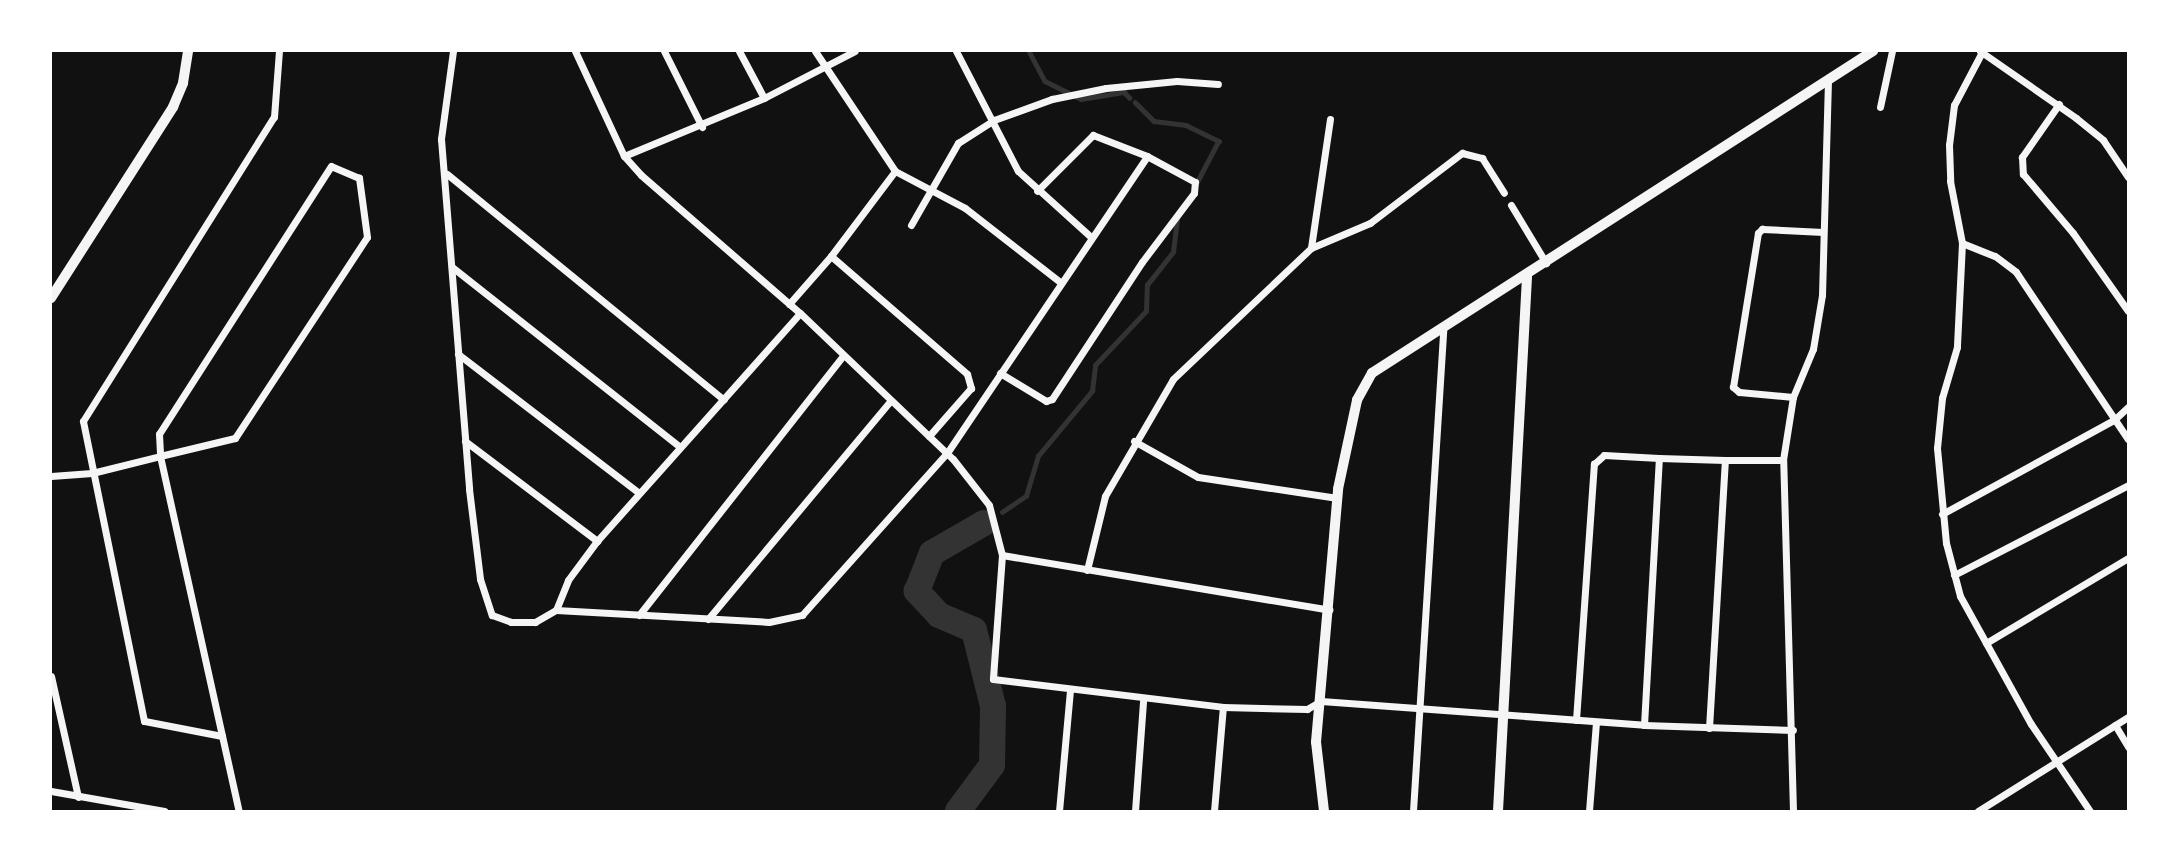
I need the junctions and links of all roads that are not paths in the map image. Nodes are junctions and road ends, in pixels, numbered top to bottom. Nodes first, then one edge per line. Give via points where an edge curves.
1 (188, 51) edge
2 (279, 51) edge
3 (453, 51) edge
4 (575, 51) edge
5 (664, 51) edge
6 (739, 51) edge
7 (816, 51) edge
8 (855, 51) edge
9 (956, 51) edge
10 (1873, 51) edge
11 (1892, 51) edge
12 (1981, 51) edge
13 (825, 68) junction
14 (1828, 80) junction
15 (1219, 84) dead end
16 (764, 98) junction
17 (2059, 104) junction
18 (1880, 107) dead end
19 (1330, 119) dead end
20 (994, 120) junction
21 (702, 127) junction
22 (624, 156) junction
23 (1147, 156) junction
24 (895, 171) junction
25 (447, 174) junction
26 (2128, 177) edge
27 (932, 190) junction
28 (1037, 191) junction
29 (1504, 193) dead end
30 (1511, 205) dead end
31 (911, 225) dead end
32 (1823, 232) junction
33 (1090, 236) junction
34 (1962, 243) junction
35 (1311, 248) junction
36 (831, 256) junction
37 (1547, 263) junction
38 (452, 267) junction
39 (1527, 277) junction
40 (1060, 282) junction
41 (51, 298) edge
42 (789, 304) junction
43 (2128, 310) edge
44 (800, 313) junction
45 (1443, 329) junction
46 (458, 354) junction
47 (843, 356) junction
48 (1000, 373) junction
49 (1793, 397) junction
50 (724, 400) junction
51 (890, 401) junction
52 (2128, 407) edge
53 (2114, 420) junction
54 (929, 436) junction
55 (2128, 439) edge
56 (465, 441) junction
57 (1134, 441) junction
58 (679, 446) junction
59 (947, 453) junction
60 (160, 456) junction
61 (1659, 458) junction
62 (1725, 460) junction
63 (1783, 460) junction
64 (92, 473) junction
65 (51, 476) edge
66 (2128, 485) edge
67 (638, 492) junction
68 (1337, 498) junction
69 (1942, 514) junction
70 (597, 541) junction
71 (1002, 555) junction
72 (2128, 558) edge
73 (1087, 570) junction
74 (1954, 575) junction
75 (556, 610) junction
76 (1329, 610) junction
77 (639, 615) junction
78 (708, 619) junction
79 (1986, 643) junction
80 (51, 676) edge
81 (1070, 690) junction
82 (1143, 701) junction
83 (1321, 701) junction
84 (1223, 707) junction
85 (1419, 709) junction
86 (1503, 714) junction
87 (2128, 717) edge
88 (1576, 720) junction
89 (1596, 722) junction
90 (2115, 724) junction
91 (1644, 725) junction
92 (1709, 728) junction
93 (1793, 730) junction
94 (222, 736) junction
95 (2128, 747) edge
96 (2058, 762) junction
97 (51, 791) edge
98 (78, 797) junction
99 (164, 811) edge
100 (239, 811) edge
101 (1059, 811) edge
102 (1135, 811) edge
103 (1214, 811) edge
104 (1324, 811) edge
105 (1413, 811) edge
106 (1498, 811) edge
107 (1589, 811) edge
108 (1793, 811) edge
109 (1978, 811) edge
110 (2090, 811) edge

1 - 41 street via 173,107
2 - 64 street via 274,117 83,421
3 - 25 street via 442,126
4 - 22 street
5 - 21 street
6 - 16 street
7 - 13 street
8 - 13 street
9 - 20 street
10 - 14 street
11 - 18 street
12 - 17 street
12 - 34 street via 1954,105 1949,145 1950,181
13 - 16 street
13 - 24 street
14 - 32 street
14 - 37 street via 1734,137
15 - 20 street via 1177,81 1106,88 1052,99
16 - 21 street
17 - 26 street via 2103,140
17 - 43 street via 2022,157 2023,174 2073,233
19 - 35 street
20 - 27 street via 958,144
20 - 28 street via 1018,171
21 - 22 street
22 - 42 street
23 - 28 street via 1093,135
23 - 33 street
23 - 48 street via 1194,179 1194,193 1142,262 1052,399 1046,401
24 - 27 street
24 - 36 street
25 - 38 street
25 - 50 street
27 - 31 street
27 - 40 street via 983,220
28 - 33 street
29 - 35 street via 1482,158 1462,153 1370,223
30 - 37 street
32 - 49 street via 1822,295 1813,349
32 - 49 street via 1762,229 1758,233 1733,387 1739,392
33 - 40 street
34 - 53 street via 1995,256 2016,272
34 - 69 street via 1957,347 1942,398 1937,448
35 - 57 street via 1173,379
36 - 42 street
36 - 54 street via 972,381 971,388
37 - 39 street
38 - 46 street
38 - 58 street
39 - 45 street
39 - 86 street
40 - 48 street
42 - 44 street
44 - 47 street
44 - 50 street
45 - 68 street via 1372,373 1357,400
45 - 85 street
46 - 56 street
46 - 67 street
47 - 51 street
47 - 77 street
48 - 59 street
49 - 63 street
50 - 58 street
51 - 54 street
51 - 78 street
52 - 53 street
53 - 55 street
53 - 69 street
54 - 59 street
56 - 70 street
56 - 75 street via 480,579 492,615 511,622 535,622
57 - 68 street via 1198,477
57 - 73 street via 1105,496
58 - 67 street
59 - 71 street via 989,505
59 - 78 street via 802,615 769,622
60 - 60 street via 159,434 331,166 359,178 367,237 235,438
60 - 64 street
60 - 94 street
61 - 62 street
61 - 88 street via 1604,455 1594,464
61 - 91 street
62 - 63 street
62 - 92 street
63 - 93 street
64 - 65 street
64 - 94 street via 144,722
66 - 74 street
67 - 70 street
68 - 76 street
69 - 74 street
70 - 75 street via 568,580
71 - 73 street
71 - 81 street via 993,679
72 - 79 street
73 - 76 street
74 - 79 street
75 - 77 street
76 - 83 street
77 - 78 street
79 - 96 street
80 - 98 street
81 - 82 street
81 - 101 street
82 - 84 street
82 - 102 street
83 - 84 street via 1307,709
83 - 85 street
83 - 104 street via 1316,742
84 - 103 street
85 - 86 street
85 - 105 street
86 - 88 street
86 - 106 street
87 - 90 street
88 - 89 street
89 - 91 street
89 - 107 street
90 - 95 street
90 - 96 street
91 - 92 street
92 - 93 street
93 - 108 street
94 - 100 street
96 - 109 street
96 - 110 street
97 - 98 street
98 - 99 street

